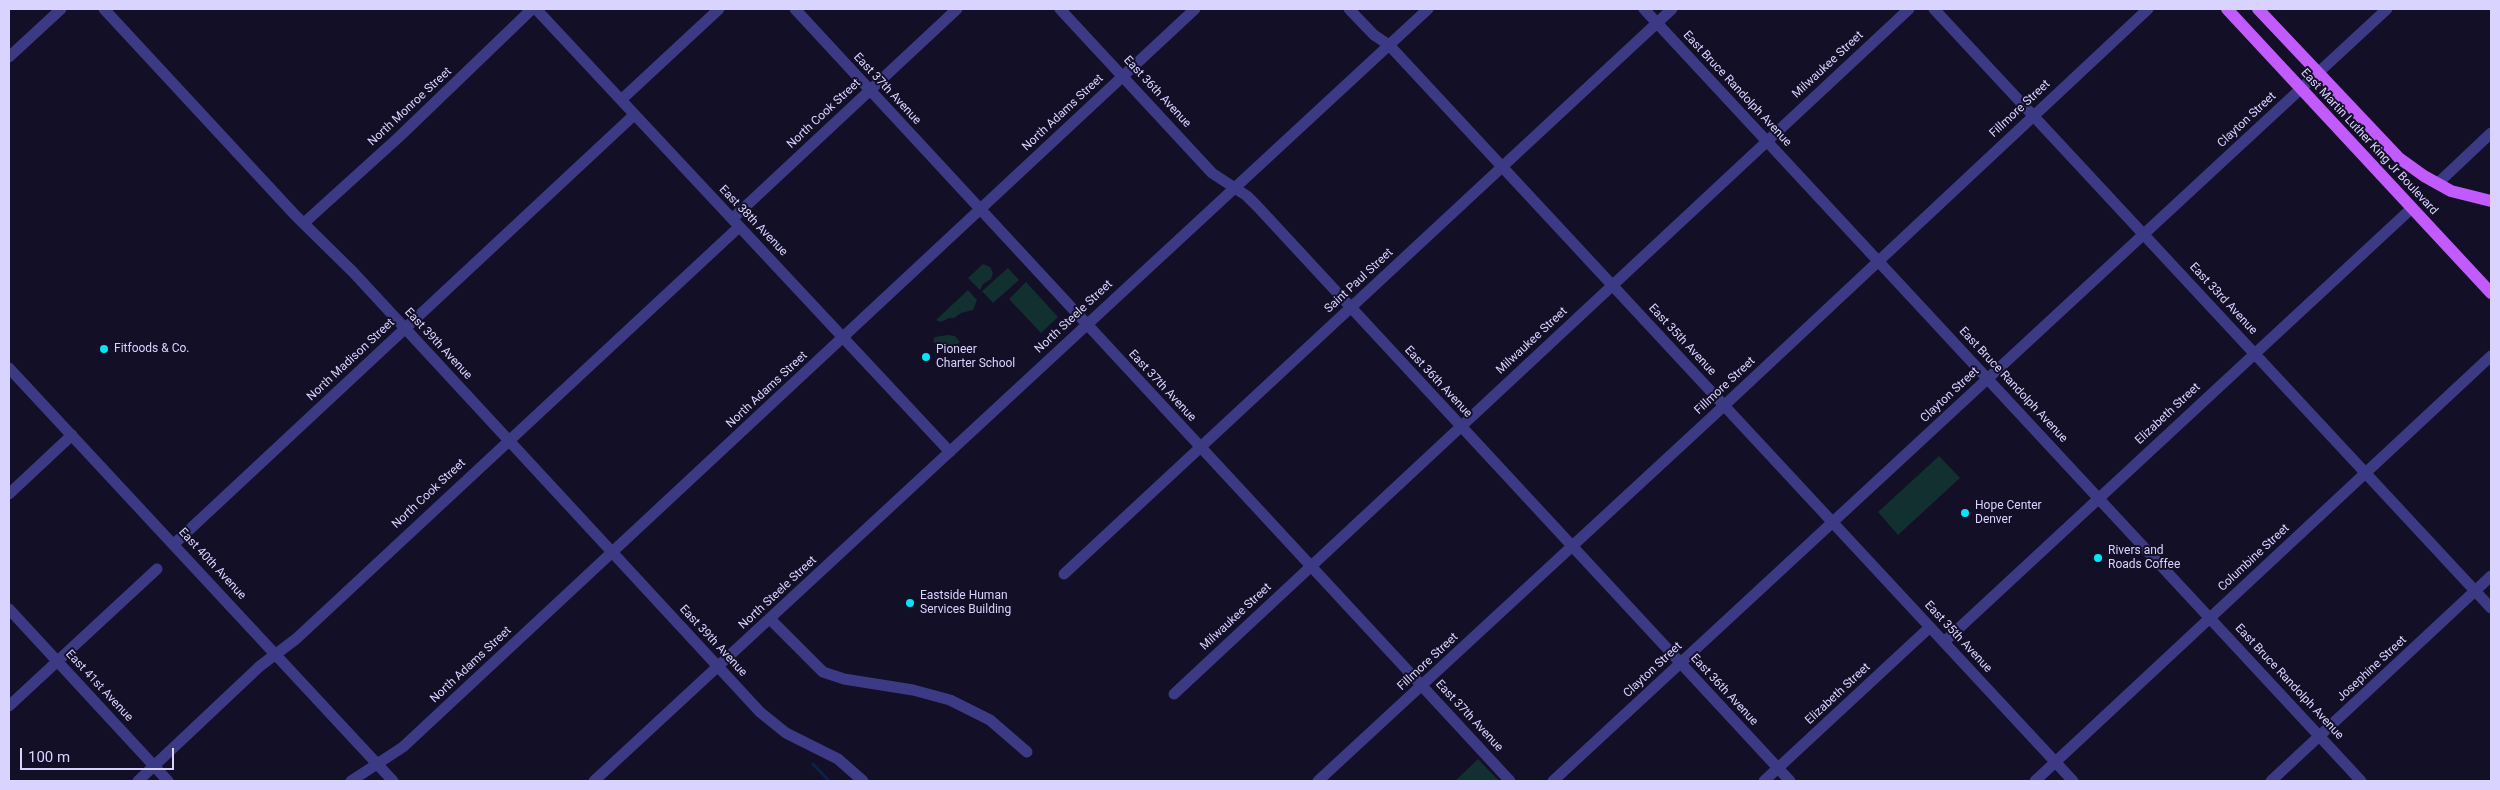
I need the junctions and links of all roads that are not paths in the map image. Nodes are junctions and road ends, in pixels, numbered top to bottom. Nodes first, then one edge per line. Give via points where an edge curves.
1 (61, 9) edge
2 (104, 9) edge
3 (532, 9) edge
4 (536, 9) edge
5 (719, 9) edge
6 (795, 9) edge
7 (957, 9) edge
8 (1060, 9) edge
9 (1195, 9) edge
10 (1349, 9) edge
11 (1428, 9) edge
12 (1644, 9) edge
13 (1672, 9) edge
14 (1909, 9) edge
15 (1934, 9) edge
16 (2148, 9) edge
17 (2228, 9) edge
18 (2258, 9) edge
19 (2387, 9) edge
20 (1657, 22) junction
21 (1389, 45) junction
22 (9, 57) edge
23 (2318, 73) junction
24 (1123, 76) junction
25 (2301, 88) junction
26 (870, 90) junction
27 (621, 100) junction
28 (634, 115) junction
29 (2034, 116) junction
30 (2491, 133) edge
31 (1767, 141) junction
32 (1502, 167) junction
33 (2437, 184) junction
34 (1234, 187) junction
35 (2491, 201) edge
36 (2412, 208) junction
37 (980, 209) junction
38 (304, 223) junction
39 (735, 223) junction
40 (2143, 234) junction
41 (1878, 260) junction
42 (1613, 286) junction
43 (2491, 294) edge
44 (1350, 308) junction
45 (1087, 324) junction
46 (404, 328) junction
47 (844, 337) junction
48 (2255, 353) junction
49 (2491, 356) edge
50 (9, 368) edge
51 (1988, 378) junction
52 (1724, 406) junction
53 (1461, 426) junction
54 (72, 435) junction
55 (508, 440) junction
56 (1201, 447) junction
57 (950, 452) junction
58 (2366, 473) junction
59 (9, 494) edge
60 (2099, 498) junction
61 (1833, 522) junction
62 (174, 544) junction
63 (1573, 547) junction
64 (613, 553) junction
65 (1311, 566) junction
66 (157, 570) dead end
67 (1064, 574) dead end
68 (2491, 576) edge
69 (2476, 591) junction
70 (2491, 608) edge
71 (9, 609) edge
72 (2210, 618) junction
73 (770, 619) junction
74 (1930, 627) junction
75 (1944, 642) junction
76 (277, 654) junction
77 (57, 661) junction
78 (1680, 664) junction
79 (718, 667) junction
80 (1423, 686) junction
81 (1174, 694) dead end
82 (9, 706) edge
83 (2320, 736) junction
84 (1027, 752) dead end
85 (2055, 762) junction
86 (376, 764) junction
87 (154, 766) junction
88 (1778, 768) junction
89 (138, 781) edge
90 (168, 781) edge
91 (351, 781) edge
92 (393, 781) edge
93 (594, 781) edge
94 (863, 781) edge
95 (1318, 781) edge
96 (1510, 781) edge
97 (1553, 781) edge
98 (1764, 781) edge
99 (1790, 781) edge
100 (2034, 781) edge
101 (2073, 781) edge
102 (2271, 781) edge
103 (2361, 781) edge

1 - 22 street
2 - 38 street, East 39th Avenue
3 - 38 street, North Monroe Street
4 - 27 street, East 38th Avenue
5 - 27 street
6 - 26 street, East 37th Avenue
7 - 26 street, North Cook Street
8 - 24 street, East 36th Avenue
9 - 24 street, North Adams Street
10 - 21 street, East 35th Avenue via 1374,35
11 - 21 street, North Steele Street
12 - 20 street, East Bruce Randolph Avenue
13 - 20 street, Saint Paul Street
14 - 31 street, Milwaukee Street
15 - 29 street, East 33rd Avenue
16 - 29 street, Fillmore Street
17 - 25 main road, East Martin Luther King Jr Boulevard
18 - 23 main road, East Martin Luther King Jr Boulevard
19 - 23 street, Clayton Street
20 - 31 street, East Bruce Randolph Avenue
20 - 32 street, Saint Paul Street
21 - 32 street, East 35th Avenue
21 - 34 street, North Steele Street
23 - 25 street, Clayton Street
23 - 33 main road, East Martin Luther King Jr Boulevard via 2395,154
24 - 34 street, East 36th Avenue via 1212,173
24 - 37 street, North Adams Street
25 - 36 main road, East Martin Luther King Jr Boulevard
25 - 40 street, Clayton Street
26 - 37 street, East 37th Avenue
26 - 39 street, North Cook Street
27 - 28 street, East 38th Avenue
28 - 39 street, East 38th Avenue
28 - 46 street, North Madison Street
29 - 40 street, East 33rd Avenue
29 - 41 street, Fillmore Street
30 - 33 street
31 - 41 street, East Bruce Randolph Avenue
31 - 42 street, Milwaukee Street
32 - 42 street, East 35th Avenue
32 - 44 street, Saint Paul Street
33 - 35 main road, East Martin Luther King Jr Boulevard via 2460,194
34 - 44 street, East 36th Avenue via 1257,206
34 - 45 street, North Steele Street
36 - 43 main road, East Martin Luther King Jr Boulevard
36 - 48 street, Elizabeth Street
37 - 45 street, East 37th Avenue
37 - 47 street, North Adams Street
38 - 46 street, East 39th Avenue
39 - 47 street, East 38th Avenue
39 - 55 street, North Cook Street
40 - 48 street, East 33rd Avenue
40 - 51 street, Clayton Street
41 - 51 street, East Bruce Randolph Avenue
41 - 52 street, Fillmore Street
42 - 52 street, East 35th Avenue
42 - 53 street, Milwaukee Street
44 - 53 street, East 36th Avenue
44 - 56 street, Saint Paul Street
45 - 56 street, East 37th Avenue
45 - 57 street, North Steele Street
46 - 55 street, East 39th Avenue
46 - 62 street, North Madison Street
47 - 57 street, East 38th Avenue
47 - 64 street, North Adams Street
48 - 58 street, East 33rd Avenue
48 - 60 street, Elizabeth Street
49 - 58 street, Columbine Street
50 - 54 street, East 40th Avenue
51 - 60 street, East Bruce Randolph Avenue
51 - 61 street, Clayton Street
52 - 61 street, East 35th Avenue
52 - 63 street, Fillmore Street
53 - 63 street, East 36th Avenue
53 - 65 street, Milwaukee Street
54 - 59 street
54 - 62 street, East 40th Avenue
55 - 64 street, East 39th Avenue
55 - 76 street, North Cook Street
56 - 65 street, East 37th Avenue
56 - 67 street, Saint Paul Street
57 - 73 street, North Steele Street
58 - 69 street, East 33rd Avenue
58 - 72 street, Columbine Street
60 - 72 street, East Bruce Randolph Avenue
60 - 75 street, Elizabeth Street
61 - 74 street, East 35th Avenue
61 - 78 street, Clayton Street
62 - 76 street, East 40th Avenue
63 - 78 street, East 36th Avenue
63 - 80 street, Fillmore Street
64 - 79 street, East 39th Avenue
64 - 86 street, North Adams Street via 403,747
65 - 80 street, East 37th Avenue
65 - 81 street, Milwaukee Street
66 - 77 street
68 - 69 street, Josephine Street
69 - 70 street, East 33rd Avenue
69 - 83 street, Josephine Street
71 - 77 street, East 41st Avenue
72 - 83 street, East Bruce Randolph Avenue
72 - 85 street, Columbine Street
73 - 79 street, North Steele Street
73 - 84 street via 823,672 950,700 990,720
74 - 75 street, East 35th Avenue
74 - 88 street, Elizabeth Street
75 - 85 street, East 35th Avenue
76 - 86 street, East 40th Avenue
76 - 87 street, North Cook Street via 260,666
77 - 82 street
77 - 87 street, East 41st Avenue
78 - 88 street, East 36th Avenue
78 - 97 street, Clayton Street
79 - 93 street, North Steele Street
79 - 94 street, East 39th Avenue via 777,727 830,754
80 - 95 street, Fillmore Street
80 - 96 street, East 37th Avenue
83 - 102 street, Josephine Street
83 - 103 street, East Bruce Randolph Avenue
85 - 100 street, Columbine Street
85 - 101 street, East 35th Avenue
86 - 91 street, North Adams Street
86 - 92 street, East 40th Avenue
87 - 89 street, North Cook Street
87 - 90 street, East 41st Avenue
88 - 98 street, Elizabeth Street
88 - 99 street, East 36th Avenue

